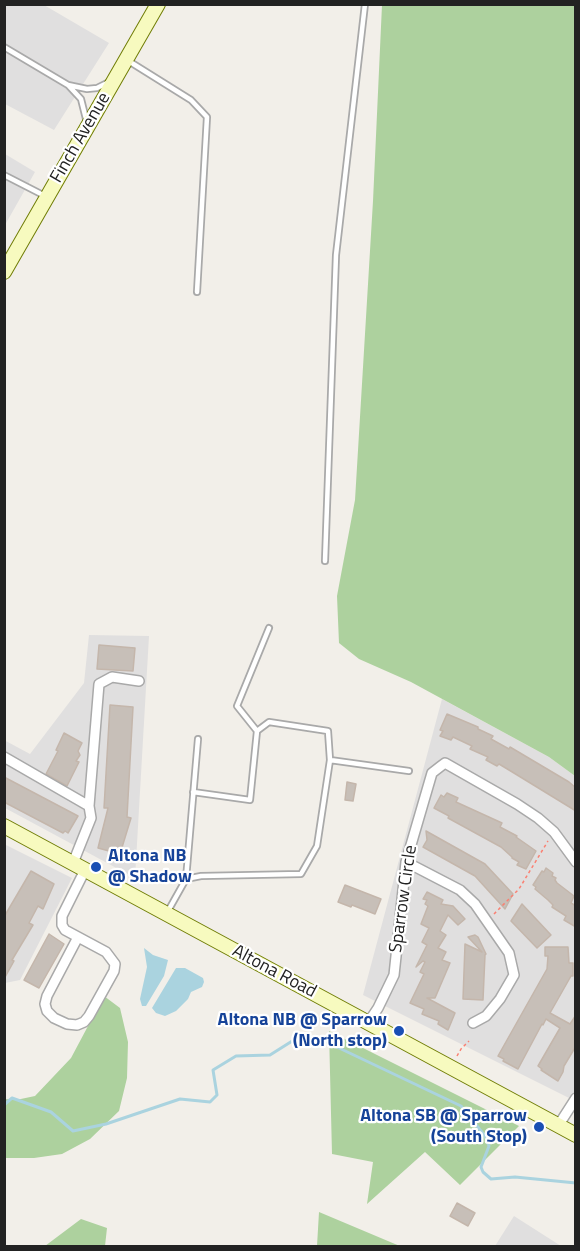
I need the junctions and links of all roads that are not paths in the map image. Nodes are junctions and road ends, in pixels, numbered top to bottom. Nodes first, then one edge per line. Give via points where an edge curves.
1 (158, 4) edge
2 (365, 4) edge
3 (4, 47) edge
4 (125, 59) junction
5 (114, 79) junction
6 (68, 85) junction
7 (87, 127) junction
8 (4, 175) edge
9 (47, 197) junction
10 (4, 272) edge
11 (196, 292) dead end
12 (325, 561) dead end
13 (269, 627) dead end
14 (139, 681) dead end
15 (256, 731) junction
16 (198, 739) dead end
17 (4, 757) edge
18 (330, 760) junction
19 (409, 771) dead end
20 (193, 792) junction
21 (89, 806) junction
22 (4, 826) edge
23 (576, 861) edge
24 (406, 862) junction
25 (79, 867) junction
26 (186, 879) junction
27 (166, 914) junction
28 (78, 937) junction
29 (368, 1023) junction
30 (473, 1023) dead end
31 (576, 1098) edge
32 (558, 1126) junction
33 (576, 1135) edge

1 - 4 main road, Finch Avenue
2 - 12 lane via 336,255
3 - 6 lane
4 - 5 main road, Finch Avenue
4 - 11 lane via 191,100 207,117
5 - 6 lane via 97,88
5 - 7 main road, Finch Avenue
6 - 7 lane via 81,99
7 - 9 main road, Finch Avenue
8 - 9 lane
9 - 10 main road, Finch Avenue
13 - 15 lane via 237,706
14 - 21 street via 112,676 99,684
15 - 18 lane via 269,722 328,731
15 - 20 lane via 250,800
16 - 20 lane
17 - 21 street
18 - 19 lane
18 - 26 lane via 317,846 301,874
20 - 26 lane
21 - 25 street via 91,818
22 - 25 main road, Altona Road
23 - 24 street, Sparrow Circle via 554,832 517,804 445,763 432,773
24 - 29 street, Sparrow Circle via 394,975
24 - 30 street via 460,890 509,953 514,975 486,1016
25 - 27 main road, Altona Road
25 - 28 street via 61,921 65,930
26 - 27 lane
27 - 29 main road, Altona Road
28 - 28 street via 106,952 115,964 89,1016 77,1025 54,1018 45,1004
29 - 32 main road, Altona Road
31 - 32 street
32 - 33 main road, Altona Road

